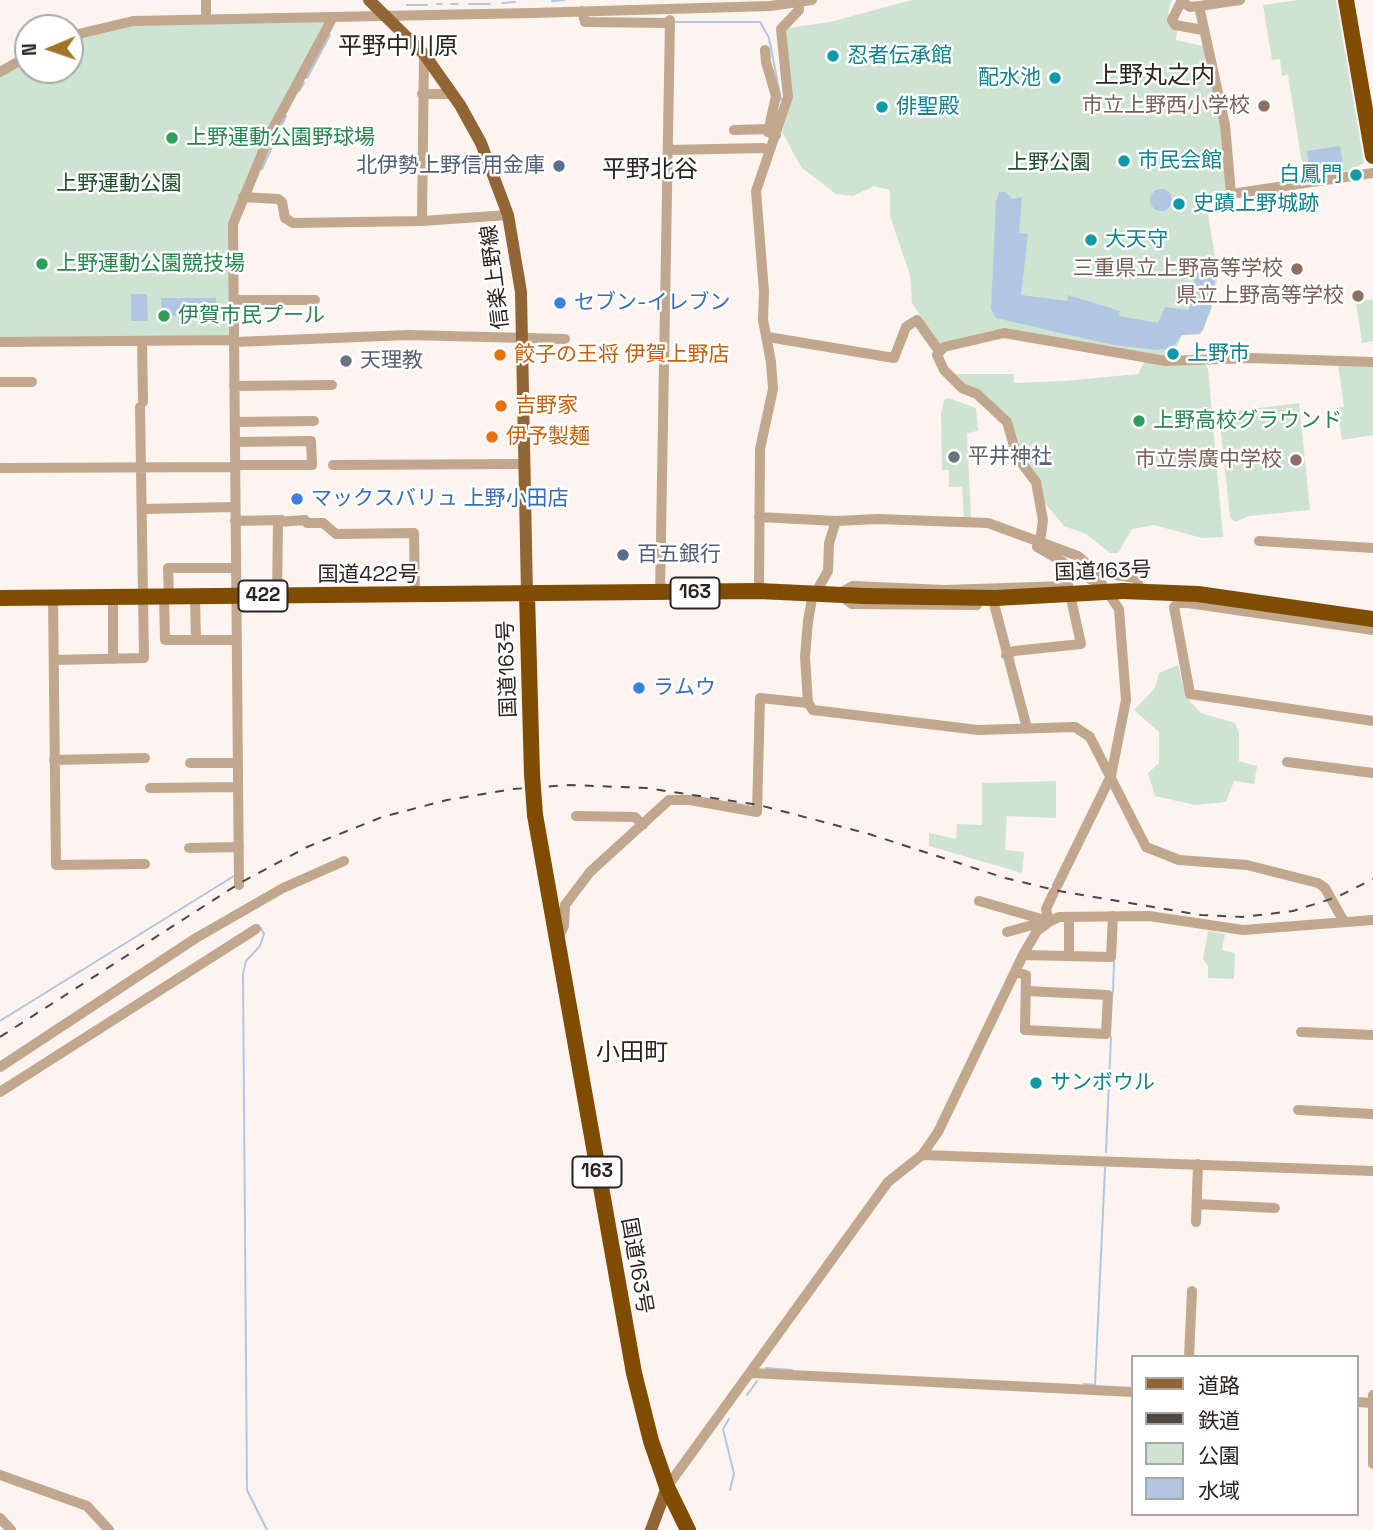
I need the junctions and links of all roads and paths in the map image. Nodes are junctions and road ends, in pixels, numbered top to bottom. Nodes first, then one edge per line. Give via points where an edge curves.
1 (206, 0) edge
2 (369, 0) edge
3 (533, 0) edge
4 (812, 0) edge
5 (1240, 0) edge
6 (1346, 0) edge
7 (1182, 1) edge
8 (708, 4) edge
9 (799, 4) junction
10 (777, 5) junction
11 (1199, 6) junction
12 (582, 11) junction
13 (532, 13) junction
14 (388, 15) junction
15 (333, 17) junction
16 (206, 19) junction
17 (781, 29) junction
18 (1203, 30) junction
19 (84, 33) edge
20 (765, 50) dead end
21 (424, 54) junction
22 (422, 94) junction
23 (453, 94) junction
24 (734, 130) dead end
25 (772, 132) junction
26 (668, 150) junction
27 (770, 150) junction
28 (1373, 156) edge
29 (1373, 173) edge
30 (243, 197) junction
31 (508, 215) junction
32 (422, 221) junction
33 (234, 300) junction
34 (315, 300) dead end
35 (522, 337) junction
36 (768, 337) junction
37 (565, 339) dead end
38 (142, 341) junction
39 (234, 341) junction
40 (0, 342) edge
41 (939, 351) junction
42 (1373, 362) edge
43 (0, 382) edge
44 (32, 382) dead end
45 (331, 385) dead end
46 (234, 386) junction
47 (314, 421) dead end
48 (235, 422) junction
49 (235, 442) junction
50 (526, 464) junction
51 (333, 465) dead end
52 (235, 466) junction
53 (0, 468) edge
54 (142, 468) junction
55 (235, 508) junction
56 (144, 509) junction
57 (759, 517) junction
58 (281, 520) junction
59 (235, 521) junction
60 (836, 521) junction
61 (1004, 530) junction
62 (1259, 541) dead end
63 (1040, 542) junction
64 (1373, 548) edge
65 (1083, 561) junction
66 (235, 568) junction
67 (1067, 586) junction
68 (1140, 590) junction
69 (759, 591) junction
70 (816, 593) junction
71 (660, 594) junction
72 (838, 594) junction
73 (527, 595) junction
74 (277, 596) junction
75 (415, 596) junction
76 (195, 597) junction
77 (236, 597) junction
78 (0, 598) edge
79 (53, 598) junction
80 (113, 598) junction
81 (144, 598) junction
82 (166, 598) junction
83 (1072, 601) junction
84 (994, 604) junction
85 (1373, 618) edge
86 (196, 640) junction
87 (237, 640) junction
88 (1006, 655) junction
89 (113, 659) junction
90 (54, 660) junction
91 (808, 703) junction
92 (1373, 721) edge
93 (1027, 728) junction
94 (145, 758) dead end
95 (54, 760) junction
96 (1287, 762) dead end
97 (190, 763) dead end
98 (238, 763) junction
99 (1373, 773) edge
100 (1111, 776) junction
101 (238, 787) junction
102 (150, 788) dead end
103 (576, 816) dead end
104 (643, 825) junction
105 (239, 846) junction
106 (189, 848) dead end
107 (344, 861) dead end
108 (145, 864) dead end
109 (239, 877) dead end
110 (979, 901) dead end
111 (1113, 916) junction
112 (1069, 917) junction
113 (1343, 920) junction
114 (1373, 920) edge
115 (1043, 921) junction
116 (256, 929) dead end
117 (1007, 932) dead end
118 (556, 942) junction
119 (1069, 950) dead end
120 (1023, 955) junction
121 (1015, 972) junction
122 (1027, 991) junction
123 (1301, 1032) dead end
124 (1373, 1035) edge
125 (0, 1067) edge
126 (0, 1092) edge
127 (1297, 1110) dead end
128 (1373, 1114) edge
129 (922, 1156) junction
130 (1198, 1164) junction
131 (1373, 1171) edge
132 (1197, 1204) junction
133 (1275, 1208) dead end
134 (1196, 1222) dead end
135 (1192, 1291) dead end
136 (1189, 1355) edge
137 (751, 1373) junction
138 (1132, 1392) edge
139 (1373, 1395) edge
140 (1373, 1403) edge
141 (1373, 1464) edge
142 (0, 1475) edge
143 (667, 1487) junction
144 (0, 1518) edge
145 (686, 1526) edge
146 (11, 1530) edge
147 (109, 1530) edge
148 (651, 1530) edge

1 - 16 street
2 - 14 main road, 信楽上野線
3 - 13 street
4 - 9 street
5 - 11 street
6 - 28 highway
7 - 11 street
7 - 18 street via 1172,20 1175,25
8 - 10 street
8 - 12 street
9 - 10 street
9 - 17 street via 799,10
10 - 17 street
11 - 18 street
12 - 13 street
12 - 26 street via 585,22 669,23
13 - 14 street
14 - 15 street
14 - 21 main road, 信楽上野線
15 - 16 street
15 - 30 street via 271,132
16 - 19 street via 132,21
17 - 25 street via 788,97
18 - 29 street via 1223,114 1231,194
20 - 25 street via 776,96
21 - 22 street
21 - 23 main road, 信楽上野線
22 - 23 street
22 - 32 street
23 - 31 main road, 信楽上野線 via 481,143
24 - 25 street
25 - 27 street
26 - 27 street
26 - 71 street
27 - 36 street via 755,202
30 - 32 street via 282,202 285,218 293,223
30 - 33 street via 233,224
31 - 32 street
31 - 35 main road, 信楽上野線 via 520,281
33 - 34 street
33 - 39 street
35 - 37 street
35 - 39 street via 408,335
35 - 50 main road, 信楽上野線
36 - 41 street via 894,358 906,327 917,320
36 - 57 street via 773,389 760,449
38 - 39 street
38 - 40 street
38 - 54 street
39 - 46 street
41 - 42 street via 1004,333 1166,361
41 - 63 street via 940,365 962,388 977,394 1007,422 1017,457 1036,482 1043,520
43 - 44 street
45 - 46 street
46 - 48 street
47 - 48 street
48 - 49 street
49 - 52 street
49 - 52 street via 311,442 312,464
50 - 51 street
50 - 73 main road, 信楽上野線
52 - 54 street
52 - 55 street
53 - 54 street
54 - 56 street
55 - 56 street
55 - 59 street
56 - 81 street
57 - 60 street
57 - 69 street
58 - 59 street
58 - 74 street
58 - 75 street via 323,523 336,534 414,533
59 - 66 street
60 - 61 street via 968,520
60 - 70 street via 829,542 828,571
61 - 63 street
61 - 67 street via 1063,562
62 - 64 street
63 - 65 street
65 - 68 street via 1096,572 1136,578
65 - 100 street via 1076,565 1076,573 1102,584 1119,609 1126,700
66 - 77 street
66 - 82 street via 167,568
67 - 72 street via 944,590 853,586
67 - 83 street
68 - 72 highway, 国道163号 / 163, bridge via 996,598
68 - 85 highway, 国道163号 / 163
69 - 70 highway, 国道163号 / 163
69 - 71 highway, 国道163号 / 163
70 - 72 highway, 国道163号 / 163
70 - 91 street via 806,638
71 - 73 highway, 国道163号 / 163
72 - 84 street via 852,604
73 - 75 highway, 国道422号 / 422
73 - 118 highway, 国道163号 / 163, bridge via 535,815
74 - 75 highway, 国道422号 / 422
74 - 77 highway, 国道422号 / 422
76 - 77 highway, 国道422号 / 422
76 - 82 highway, 国道422号 / 422
76 - 86 street
77 - 87 street
78 - 79 highway, 国道422号 / 422
79 - 80 highway, 国道422号 / 422
79 - 90 street
80 - 81 highway, 国道422号 / 422
80 - 89 street
81 - 82 highway, 国道422号 / 422
81 - 89 street via 144,659
82 - 86 street via 164,640
83 - 84 street
83 - 88 street via 1081,644
84 - 88 street
85 - 92 street via 1188,603 1174,607 1190,694
86 - 87 street
87 - 98 street
88 - 93 street
89 - 90 street
90 - 95 street
91 - 93 street via 813,710 978,730
91 - 104 street via 760,698 757,812 670,800
93 - 100 street via 1075,727 1083,731
94 - 95 street
95 - 108 street via 56,865
96 - 99 street
97 - 98 street
98 - 101 street
100 - 113 street via 1146,848 1179,860 1247,865 1318,883
100 - 115 street
101 - 102 street
101 - 105 street
103 - 104 street via 635,817
104 - 118 street via 609,853 567,901 564,926
105 - 106 street
105 - 109 street
107 - 125 street via 283,888 196,938
110 - 115 street
111 - 112 street
111 - 113 street via 1175,918 1243,930
111 - 120 street via 1111,957
112 - 115 street
112 - 119 street
113 - 114 street
115 - 117 street
115 - 120 street
116 - 126 street
118 - 143 highway, 国道163号 / 163 via 634,1373 650,1441
120 - 121 street
121 - 122 street via 1026,975
121 - 129 street
122 - 122 street via 1025,1030 1107,1034 1108,995
123 - 124 street
127 - 128 street
129 - 130 street
129 - 137 street via 888,1182
130 - 131 street
130 - 132 street
132 - 133 street
132 - 134 street
135 - 136 street
137 - 138 street
137 - 143 street
139 - 140 street
140 - 141 street
142 - 147 street via 87,1506
143 - 145 highway, 国道163号 / 163
143 - 148 main road
144 - 146 street

